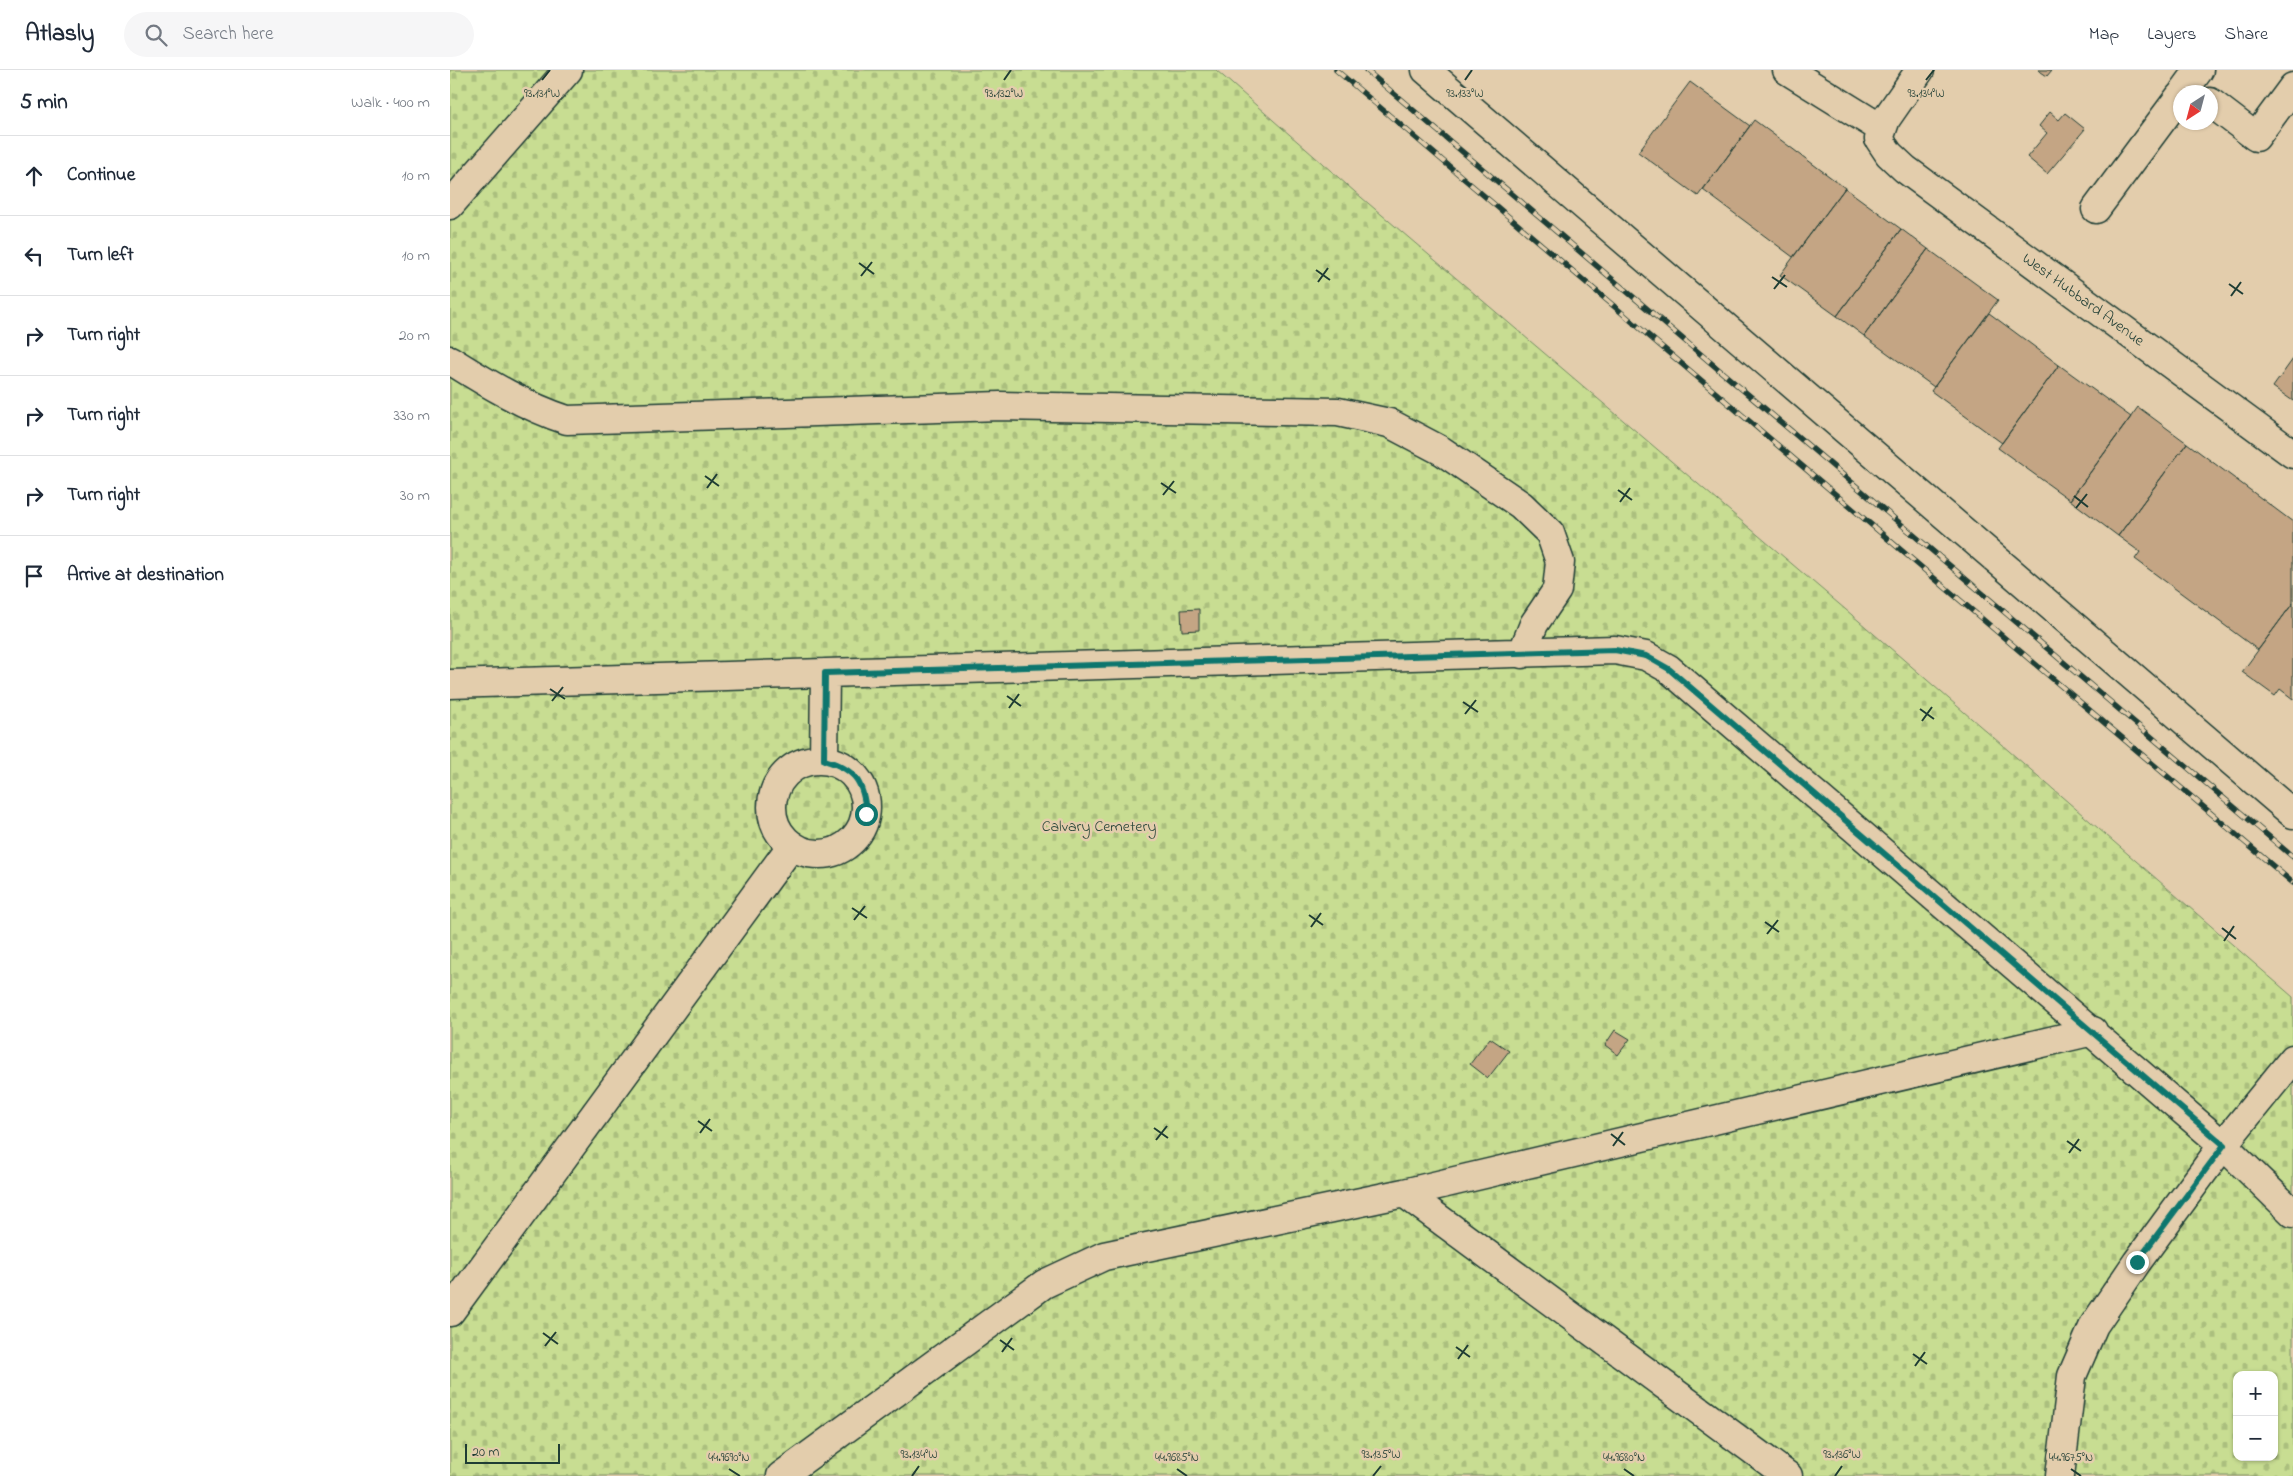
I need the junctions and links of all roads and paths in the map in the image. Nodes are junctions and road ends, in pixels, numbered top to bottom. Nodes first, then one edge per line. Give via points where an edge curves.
1 (568, 70) edge
2 (1426, 70) edge
3 (1787, 70) edge
4 (1920, 70) edge
5 (2293, 87) edge
6 (2218, 108) edge
7 (2173, 109) edge
8 (1881, 134) junction
9 (450, 205) edge
10 (2096, 209) dead end
11 (450, 360) edge
12 (2293, 454) edge
13 (1522, 654) junction
14 (825, 673) junction
15 (450, 684) edge
16 (824, 760) junction
17 (2293, 814) edge
18 (792, 846) junction
19 (2093, 1031) junction
20 (2293, 1059) edge
21 (2224, 1145) junction
22 (1404, 1193) junction
23 (2293, 1213) edge
24 (450, 1312) edge
25 (780, 1476) edge
26 (1788, 1476) edge
27 (2060, 1476) edge

1 - 9 street
2 - 17 street
3 - 8 street, West Hubbard Avenue
4 - 8 street via 1886,119
5 - 6 street via 2256,137
7 - 10 street
8 - 12 street, West Hubbard Avenue via 1889,154 1905,169
11 - 13 street via 536,410 567,420 1000,406 1338,412 1389,423 1442,451 1521,504 1550,533 1560,562 1557,590 1534,624
13 - 14 street
13 - 19 street via 1615,650 1646,656 1669,669
14 - 15 street
14 - 16 street
16 - 18 street via 806,762 791,769 779,782 772,799 773,817 779,833
16 - 18 street via 842,766 857,778 865,795 866,814 860,832 846,846 829,853 810,853
18 - 24 street
19 - 21 street
19 - 22 street
20 - 21 street
21 - 23 street
21 - 27 street via 2094,1325 2072,1376
22 - 25 street via 1104,1256 1044,1284
22 - 26 street

